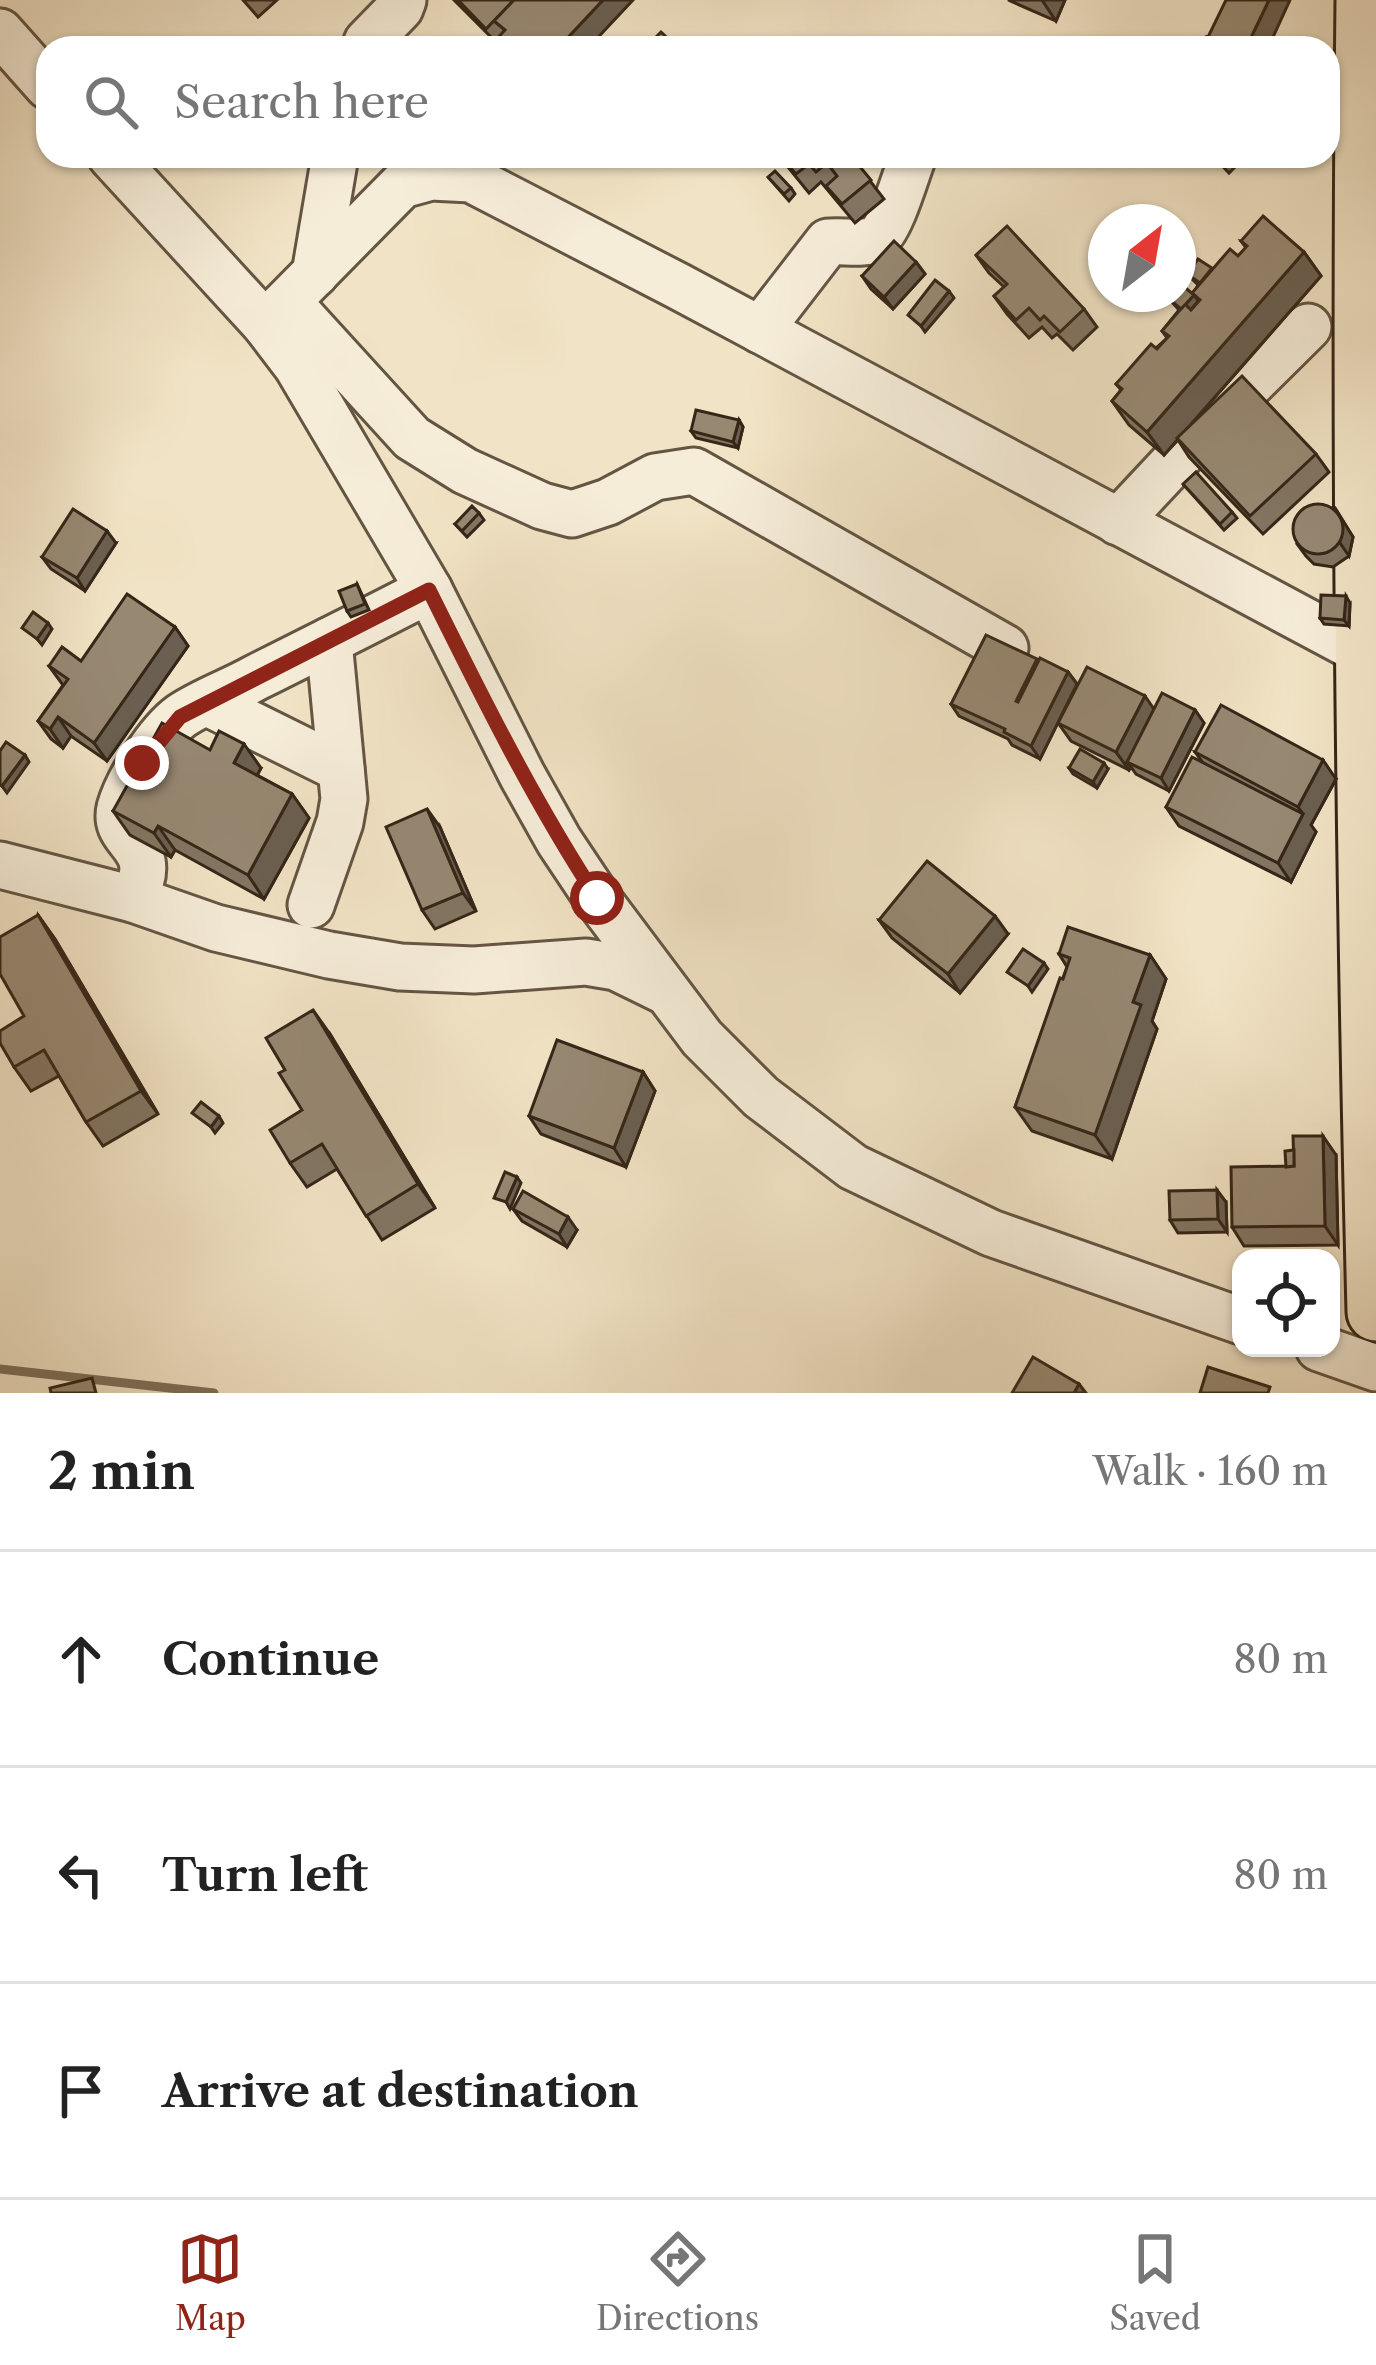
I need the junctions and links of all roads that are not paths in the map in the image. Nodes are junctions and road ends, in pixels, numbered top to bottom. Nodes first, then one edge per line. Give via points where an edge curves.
1 (403, 0) edge
2 (1365, 0) edge
3 (0, 32) edge
4 (373, 36) edge
5 (36, 72) edge
6 (126, 168) edge
7 (331, 168) edge
8 (908, 168) edge
9 (290, 300) junction
10 (1308, 327) dead end
11 (760, 330) junction
12 (1118, 522) junction
13 (429, 590) junction
14 (329, 641) junction
15 (1005, 648) edge
16 (1365, 653) junction
17 (208, 703) junction
18 (341, 769) junction
19 (0, 865) edge
20 (133, 899) junction
21 (311, 904) dead end
22 (666, 992) junction
23 (1376, 1312) edge
24 (1232, 1318) edge
25 (1340, 1355) edge
26 (1376, 1368) edge

1 - 4 street
2 - 16 main road
3 - 5 street
6 - 9 street
7 - 9 street
8 - 11 street via 878,237 828,242
9 - 11 street via 403,185 471,179
9 - 13 street via 297,366
9 - 15 street via 412,439 465,471 572,514 655,477 694,472
10 - 12 street
11 - 12 street
12 - 16 street
13 - 14 street
13 - 22 street via 560,841
14 - 17 street
14 - 18 street
16 - 23 main road
17 - 18 street
17 - 20 street via 161,737 119,811 144,867
18 - 21 street via 340,822
19 - 20 street
20 - 22 street via 329,955 474,970 586,962
22 - 24 street via 760,1097 854,1167 991,1233
25 - 26 street

